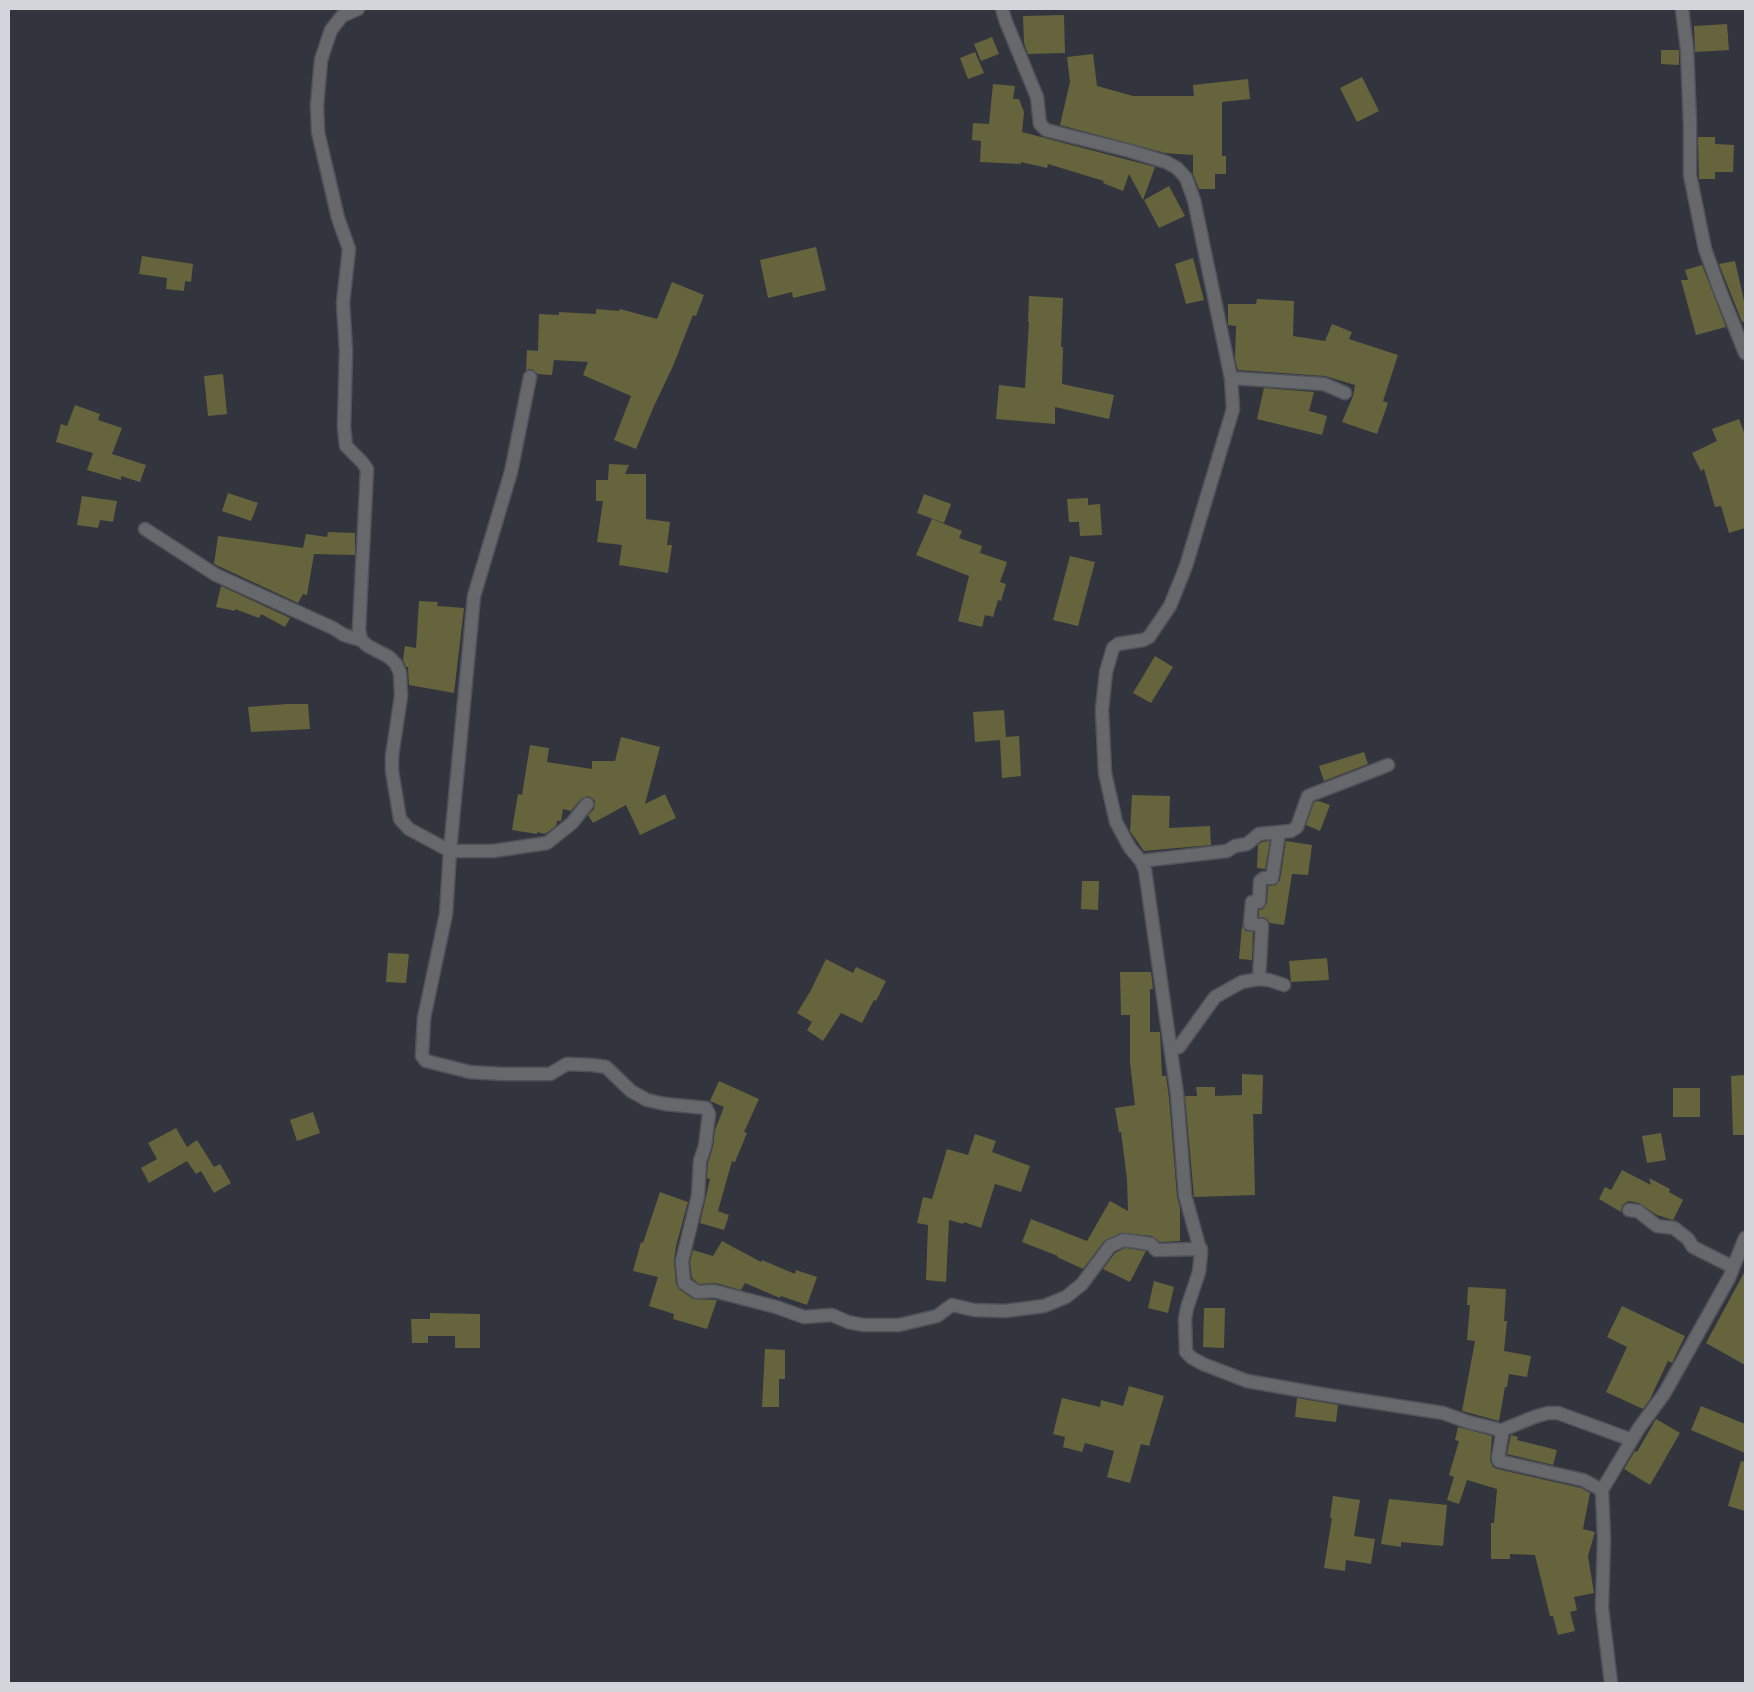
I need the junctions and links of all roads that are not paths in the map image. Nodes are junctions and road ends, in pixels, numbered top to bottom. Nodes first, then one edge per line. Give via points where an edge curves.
1 (358, 9) edge
2 (1002, 9) edge
3 (1682, 9) edge
4 (1745, 353) edge
5 (530, 377) dead end
6 (1231, 378) junction
7 (1345, 393) dead end
8 (144, 529) dead end
9 (361, 640) junction
10 (1388, 765) dead end
11 (587, 804) dead end
12 (1279, 833) junction
13 (450, 851) junction
14 (1141, 861) junction
15 (1259, 979) junction
16 (1284, 985) dead end
17 (1171, 1050) junction
18 (1629, 1210) dead end
19 (1745, 1238) edge
20 (1201, 1249) junction
21 (1733, 1267) junction
22 (1500, 1431) junction
23 (1632, 1440) junction
24 (1602, 1490) junction
25 (1611, 1683) edge

1 - 9 street via 342,16 331,30 321,60 318,132 338,218 349,249 343,303 346,352 344,427 346,446 367,469
2 - 6 street via 1037,97 1040,124 1046,130 1166,162 1186,178 1194,200
3 - 4 street via 1688,49 1690,175 1705,249
5 - 13 street via 511,472 474,596
6 - 7 street via 1324,384
6 - 14 street via 1233,409 1186,566 1170,606 1149,637 1113,648 1106,672 1102,710 1105,773 1116,822
8 - 9 street via 216,575
9 - 13 street via 389,657 400,673 401,696 392,756 400,819 409,829
10 - 12 street via 1308,796 1298,827
11 - 13 street via 572,823 547,843 492,851
12 - 14 street via 1259,834 1247,844 1227,851
12 - 15 street via 1272,878 1260,881 1259,902 1252,902 1250,924 1262,925
13 - 20 street via 446,914 424,1018 422,1056 426,1061 470,1072 502,1074 550,1074 567,1064 606,1067 630,1091 646,1100 706,1108 709,1114 700,1161 698,1196 682,1261 684,1283 697,1292 714,1291 804,1317 832,1315 863,1325 898,1325 937,1316 952,1305 997,1311 1044,1306 1066,1297 1082,1284 1110,1246 1124,1240 1150,1244 1156,1250
14 - 17 street via 1145,870
15 - 16 street
15 - 17 street via 1242,982 1214,997 1179,1047
17 - 20 street via 1185,1195
18 - 21 street via 1638,1211 1657,1226 1674,1228 1693,1247
19 - 21 street
20 - 22 street via 1202,1259 1185,1320 1186,1352 1192,1358 1247,1380 1443,1412
21 - 23 street via 1664,1394
22 - 23 street via 1534,1417 1558,1412
22 - 24 street via 1499,1461 1583,1480
23 - 24 street
24 - 25 street via 1602,1608

